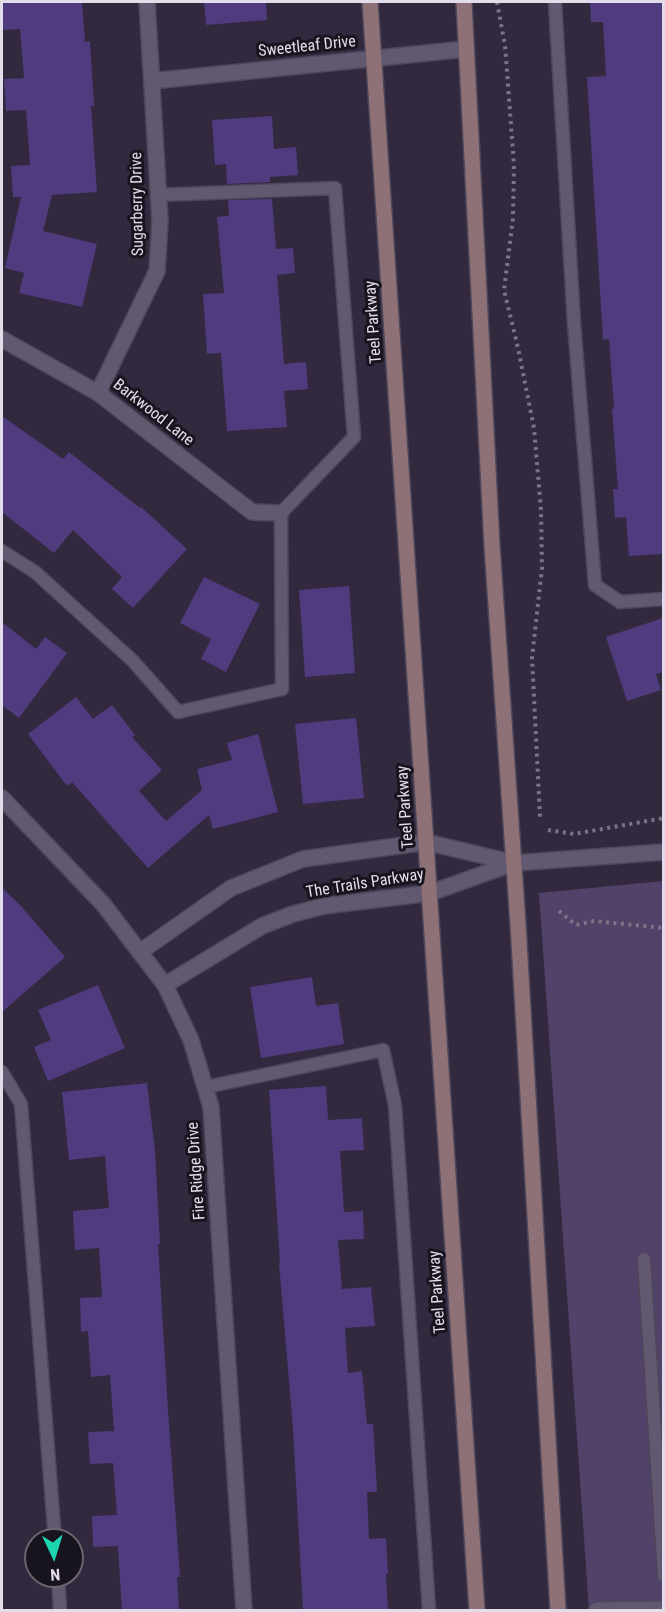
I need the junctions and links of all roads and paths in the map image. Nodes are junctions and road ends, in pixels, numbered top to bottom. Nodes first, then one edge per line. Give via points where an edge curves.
1 (147, 2) edge
2 (370, 2) edge
3 (464, 2) edge
4 (496, 2) edge
5 (555, 2) edge
6 (466, 49) junction
7 (374, 58) junction
8 (152, 81) junction
9 (158, 195) junction
10 (2, 339) edge
11 (98, 393) junction
12 (280, 513) junction
13 (2, 551) edge
14 (663, 599) edge
15 (2, 798) edge
16 (540, 817) dead end
17 (663, 818) edge
18 (548, 830) dead end
19 (426, 842) junction
20 (663, 852) edge
21 (514, 864) junction
22 (430, 893) junction
23 (559, 911) dead end
24 (663, 928) edge
25 (140, 952) junction
26 (165, 985) junction
27 (2, 1072) edge
28 (206, 1088) junction
29 (644, 1259) dead end
30 (54, 1528) edge
31 (663, 1575) edge
32 (59, 1588) edge
33 (663, 1609) edge
34 (60, 1611) edge
35 (244, 1611) edge
36 (429, 1611) edge
37 (477, 1611) edge
38 (558, 1611) edge
39 (597, 1611) edge

1 - 8 street, Sugarberry Drive
2 - 7 main road, Teel Parkway
3 - 6 main road
4 - 16 path via 505,45 514,165 513,218 504,290 534,428 541,510 542,568 532,658
5 - 14 lane via 574,323 595,585 620,603
6 - 7 street, Sweetleaf Drive
6 - 21 main road via 492,546
7 - 8 street, Sweetleaf Drive
7 - 19 main road, Teel Parkway
8 - 9 street, Sugarberry Drive
9 - 11 street, Sugarberry Drive via 157,271
9 - 12 lane via 335,188 354,437
10 - 11 street, Barkwood Lane
11 - 12 street, Barkwood Lane via 252,512
12 - 13 lane via 282,689 178,712 133,661 35,572
15 - 25 street, Fire Ridge Drive via 103,904
17 - 18 path via 573,834
19 - 21 street, The Trails Parkway
19 - 22 main road, Teel Parkway
19 - 25 street, The Trails Parkway via 303,859 231,888
20 - 21 street, The Trails Parkway
21 - 22 street, The Trails Parkway
21 - 38 main road
22 - 26 street, The Trails Parkway via 324,906 293,914 262,926
22 - 37 main road, Teel Parkway
23 - 24 path via 576,926 594,921
25 - 26 street, Fire Ridge Drive
26 - 28 street, Fire Ridge Drive via 191,1040
27 - 30 lane via 21,1104
28 - 35 street, Fire Ridge Drive via 211,1107
28 - 36 lane via 383,1050 395,1106
29 - 31 lane
32 - 34 lane
33 - 39 street

